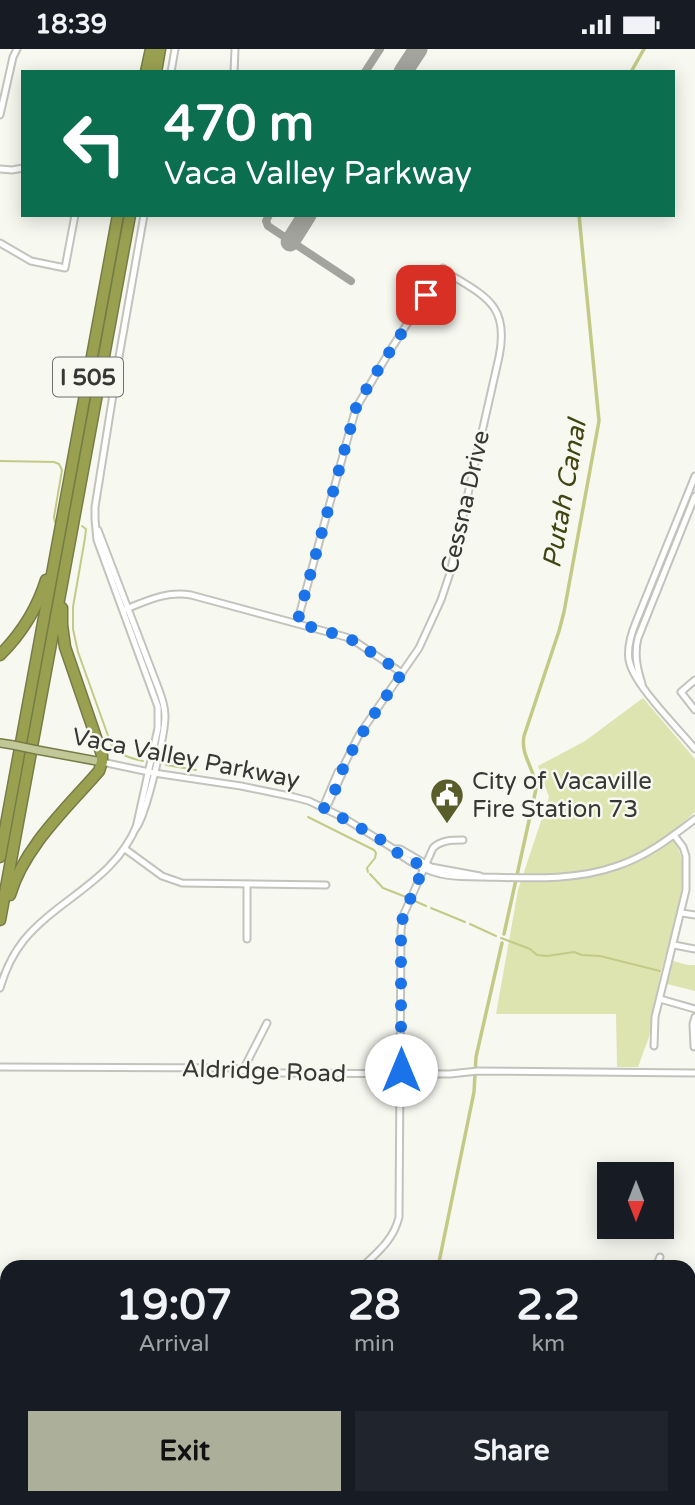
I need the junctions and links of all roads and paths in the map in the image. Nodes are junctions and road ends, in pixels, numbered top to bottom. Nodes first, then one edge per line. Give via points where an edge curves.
1 (17, 49) edge
2 (151, 49) edge
3 (160, 49) edge
4 (175, 49) edge
5 (235, 49) edge
6 (146, 70) edge
7 (156, 70) edge
8 (171, 70) edge
9 (234, 70) edge
10 (0, 115) edge
11 (0, 169) edge
12 (21, 169) edge
13 (75, 217) edge
14 (118, 217) edge
15 (130, 217) edge
16 (144, 217) edge
17 (0, 243) edge
18 (695, 476) edge
19 (695, 496) edge
20 (71, 535) junction
21 (59, 539) junction
22 (125, 609) junction
23 (297, 623) junction
24 (0, 655) edge
25 (402, 673) junction
26 (695, 680) edge
27 (151, 685) junction
28 (642, 685) junction
29 (695, 710) edge
30 (165, 720) junction
31 (0, 743) edge
32 (693, 744) edge
33 (102, 762) junction
34 (151, 773) junction
35 (324, 808) junction
36 (695, 819) edge
37 (136, 828) junction
38 (674, 835) junction
39 (463, 841) dead end
40 (125, 849) junction
41 (0, 857) edge
42 (424, 865) junction
43 (687, 880) junction
44 (695, 880) edge
45 (247, 885) junction
46 (326, 885) dead end
47 (682, 913) junction
48 (695, 915) edge
49 (0, 919) edge
50 (0, 929) edge
51 (247, 939) dead end
52 (674, 945) junction
53 (695, 949) edge
54 (0, 988) edge
55 (660, 999) junction
56 (695, 1009) edge
57 (695, 1017) edge
58 (267, 1023) dead end
59 (654, 1046) dead end
60 (694, 1047) edge
61 (0, 1067) edge
62 (243, 1070) junction
63 (695, 1073) edge
64 (401, 1074) junction
65 (660, 1257) dead end
66 (369, 1260) edge
67 (659, 1260) edge

1 - 10 street
2 - 6 highway
3 - 7 highway
4 - 8 street
5 - 9 street
11 - 12 street
13 - 17 street via 65,268 31,261
14 - 21 highway, I 505
15 - 20 highway, I 505
16 - 22 street via 95,507 97,540
18 - 28 street via 631,633 629,663
19 - 28 street via 638,638 636,664
20 - 33 highway via 62,603 63,636
20 - 49 highway, I 505
21 - 24 highway via 36,606
21 - 41 highway, I 505
22 - 23 street via 163,594 183,594
22 - 27 street
22 - 30 street via 164,705
23 - 25 street via 346,637
23 - 25 street, Cessna Drive via 356,408 443,268 492,305 500,320 502,341 447,583 419,648
25 - 35 street, Cessna Drive via 338,772
26 - 29 street via 681,692
27 - 30 street
27 - 34 street via 159,716
28 - 32 street
30 - 34 street
31 - 33 main road, Vaca Valley Parkway, bridge
33 - 34 street, Vaca Valley Parkway
33 - 50 highway via 27,857 13,884
34 - 35 street, Vaca Valley Parkway via 242,786
34 - 37 street
34 - 37 street via 141,823
35 - 42 street, Vaca Valley Parkway
36 - 38 street, Vaca Valley Parkway
37 - 40 street
38 - 42 street, Vaca Valley Parkway via 638,858 568,877 480,876
38 - 43 street via 686,856
39 - 42 street via 436,844
40 - 45 street via 173,881
40 - 54 street via 102,875 25,939
42 - 64 street via 401,930
43 - 44 street
43 - 47 street
45 - 46 street
45 - 51 street
47 - 48 street
47 - 52 street
52 - 53 street
52 - 55 street
55 - 56 street
55 - 59 street
57 - 60 street
58 - 62 street
61 - 62 street, Aldridge Road
62 - 64 street, Aldridge Road
63 - 64 street, Aldridge Road
64 - 66 street via 398,1221 390,1239
65 - 67 street

